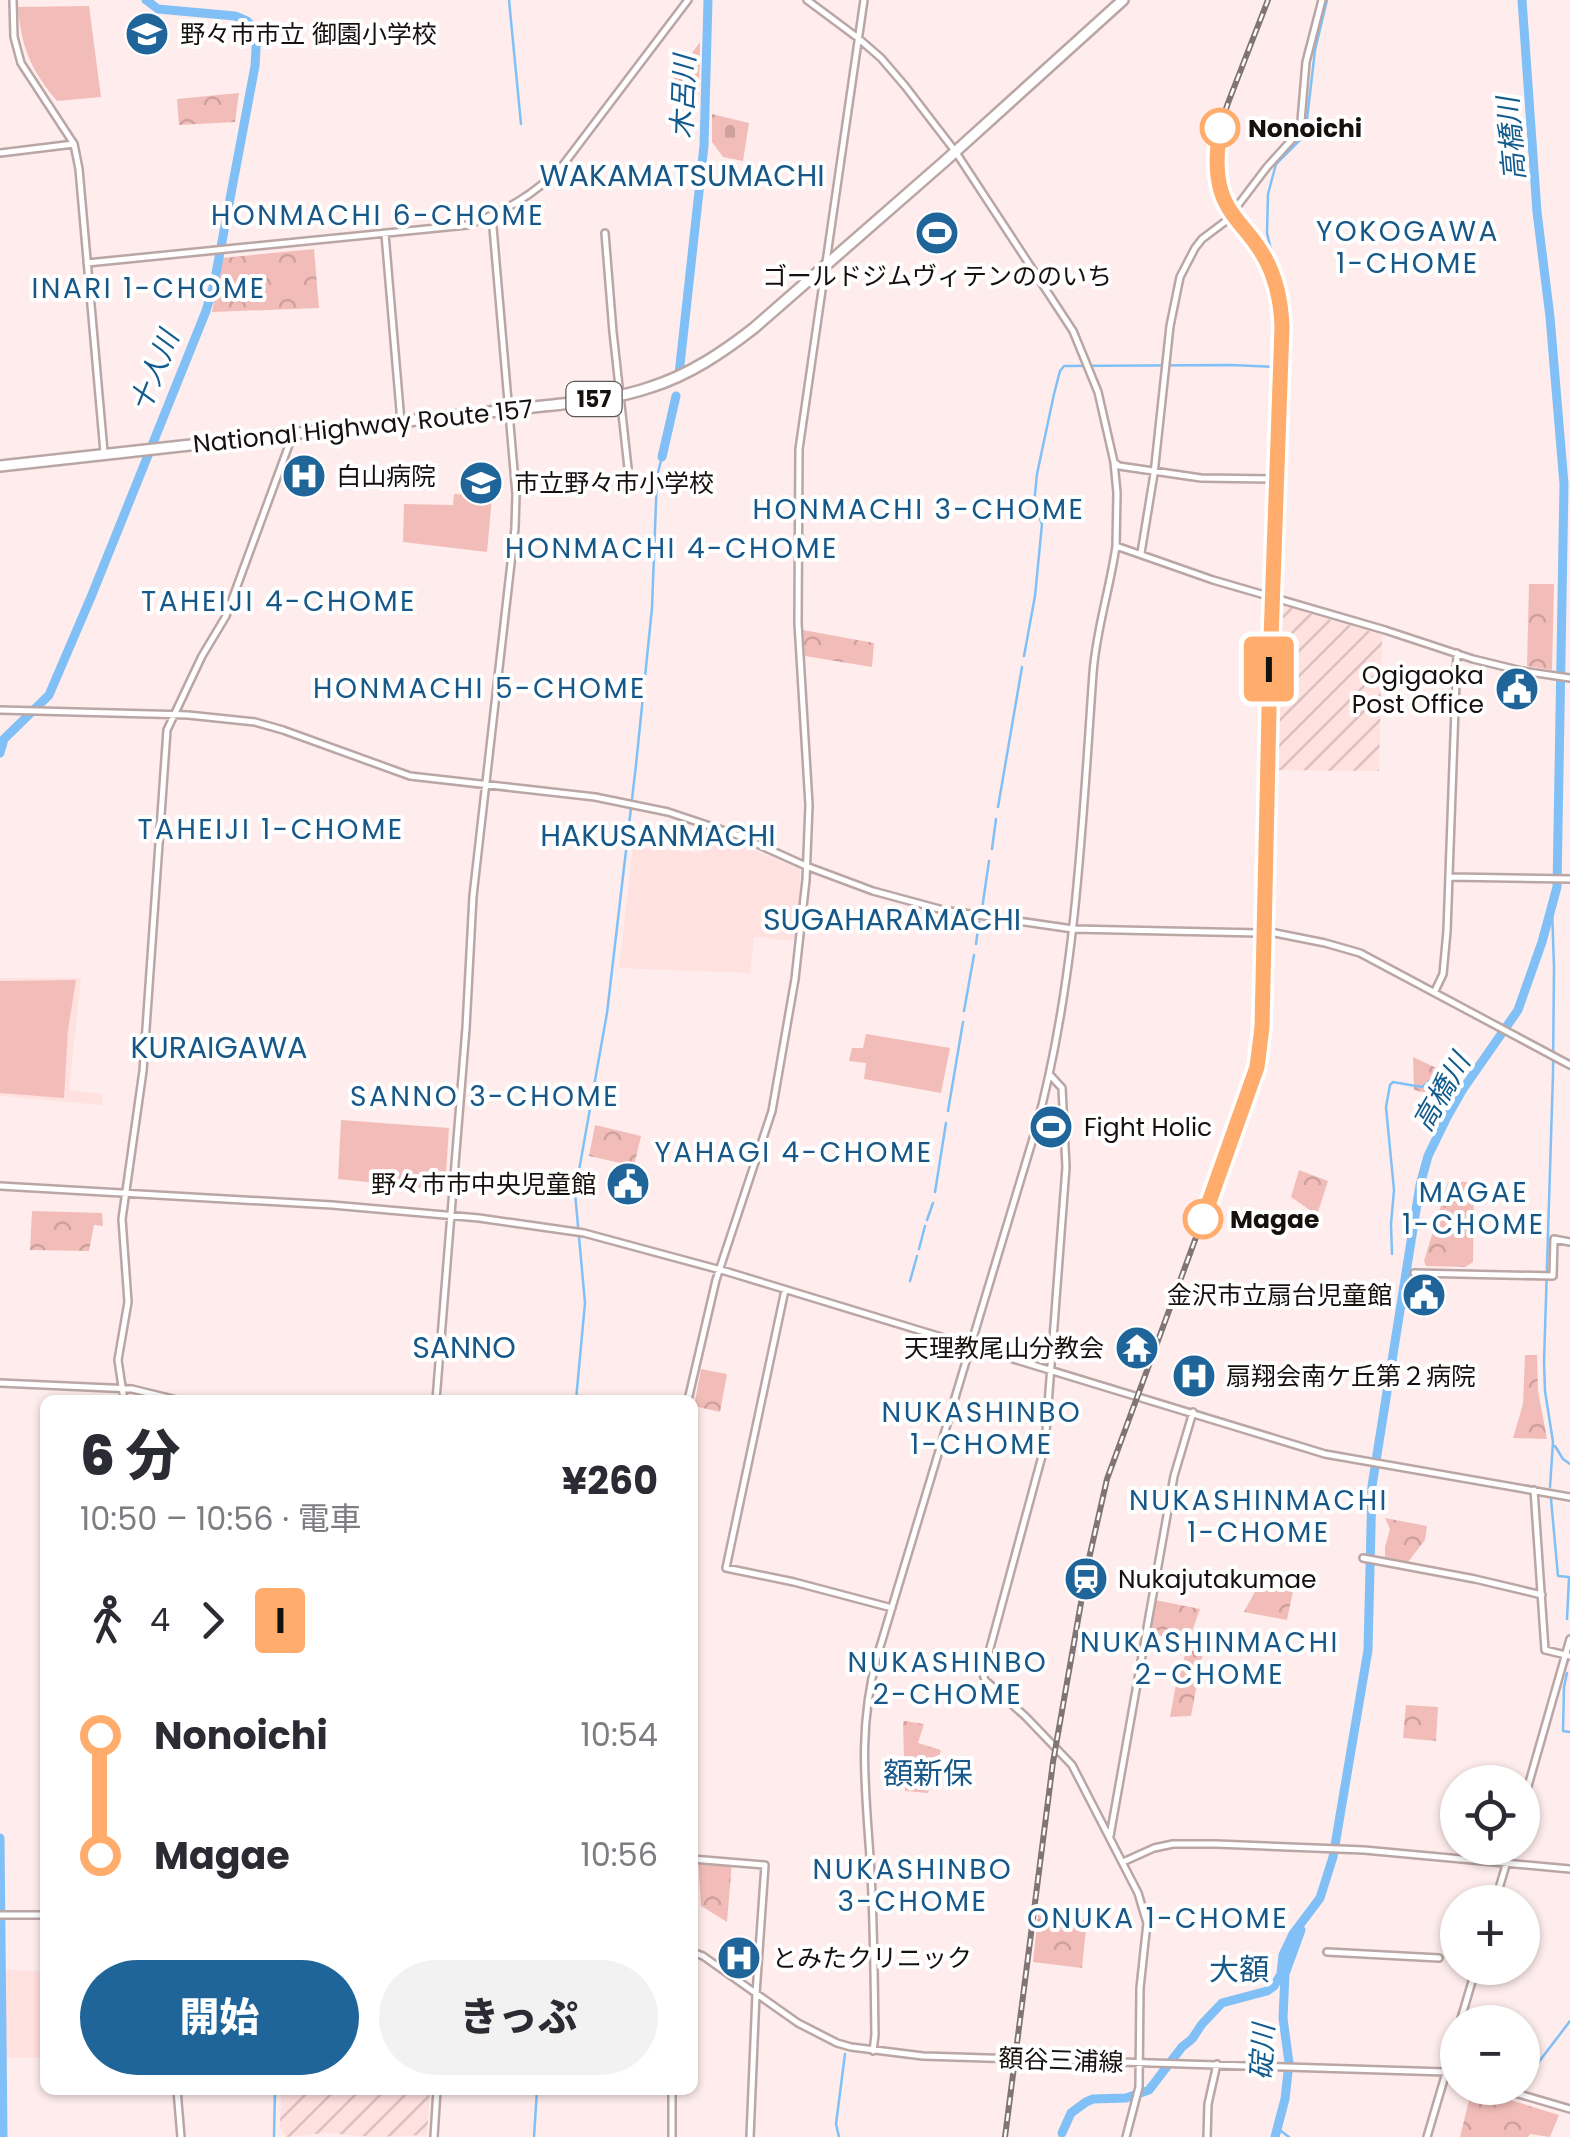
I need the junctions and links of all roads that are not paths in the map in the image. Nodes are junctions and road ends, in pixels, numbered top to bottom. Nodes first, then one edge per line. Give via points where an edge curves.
1 (12, 0) edge
2 (688, 0) edge
3 (806, 0) edge
4 (864, 0) edge
5 (1123, 0) edge
6 (1322, 0) edge
7 (858, 38) junction
8 (74, 144) junction
9 (955, 151) junction
10 (0, 153) edge
11 (492, 216) junction
12 (385, 234) junction
13 (605, 234) dead end
14 (87, 263) junction
15 (824, 267) junction
16 (620, 395) junction
17 (508, 410) junction
18 (401, 422) junction
19 (293, 434) junction
20 (104, 456) junction
21 (1114, 462) junction
22 (0, 466) edge
23 (628, 468) dead end
24 (1154, 470) junction
25 (1278, 479) dead end
26 (1116, 546) junction
27 (1141, 554) junction
28 (1456, 653) junction
29 (1570, 678) edge
30 (0, 710) edge
31 (174, 716) junction
32 (486, 784) junction
33 (806, 866) junction
34 (1449, 877) junction
35 (1568, 879) edge
36 (1073, 929) junction
37 (1259, 933) dead end
38 (1274, 934) dead end
39 (1435, 991) junction
40 (1570, 1065) edge
41 (1050, 1076) junction
42 (0, 1186) edge
43 (125, 1192) junction
44 (450, 1216) junction
45 (1570, 1242) edge
46 (719, 1270) junction
47 (1414, 1273) dead end
48 (785, 1290) junction
49 (970, 1346) junction
50 (1050, 1372) junction
51 (0, 1384) edge
52 (123, 1389) junction
53 (124, 1395) edge
54 (152, 1395) edge
55 (436, 1395) edge
56 (689, 1395) edge
57 (1193, 1412) junction
58 (1542, 1491) junction
59 (1570, 1497) edge
60 (1363, 1558) dead end
61 (1542, 1595) junction
62 (892, 1608) junction
63 (1570, 1639) edge
64 (1568, 1655) edge
65 (1535, 1765) edge
66 (1110, 1838) junction
67 (1440, 1857) edge
68 (698, 1859) edge
69 (1122, 1862) junction
70 (1527, 1865) edge
71 (1570, 1869) edge
72 (40, 1914) edge
73 (2, 1915) edge
74 (1327, 1952) dead end
75 (698, 1954) edge
76 (1439, 1958) dead end
77 (756, 1994) junction
78 (873, 2050) junction
79 (1140, 2062) junction
80 (1218, 2064) junction
81 (1440, 2072) edge
82 (1440, 2093) edge
83 (177, 2095) edge
84 (438, 2095) edge
85 (672, 2095) edge
86 (1540, 2100) edge
87 (1570, 2109) edge
88 (181, 2137) edge
89 (434, 2137) edge
90 (672, 2137) edge
91 (750, 2137) edge
92 (1126, 2137) edge
93 (1207, 2137) edge
94 (1427, 2137) edge

1 - 8 street via 21,63
2 - 11 street via 563,165
3 - 7 street
4 - 7 street
5 - 9 highway, National Highway Route 157 / 157
6 - 24 street via 1296,135 1226,221 1195,248 1177,286
7 - 9 street
7 - 15 street
8 - 10 street
8 - 14 street
9 - 15 highway, National Highway Route 157 / 157
9 - 21 street via 1073,331 1098,392
11 - 12 street
11 - 17 street
12 - 14 street
12 - 18 street
13 - 16 street
14 - 20 street
15 - 16 highway, National Highway Route 157 / 157 via 720,354
15 - 33 street via 798,481
16 - 17 highway, National Highway Route 157 / 157
16 - 23 street
17 - 18 highway, National Highway Route 157 / 157
17 - 32 street via 515,528
18 - 19 highway, National Highway Route 157 / 157
19 - 20 highway, National Highway Route 157 / 157
19 - 31 street via 226,616
20 - 22 highway, National Highway Route 157 / 157
21 - 24 street
21 - 26 street
24 - 25 street
24 - 27 street
26 - 27 street
26 - 36 street via 1093,672
27 - 28 street
28 - 29 street
28 - 34 street
30 - 31 street
31 - 32 street via 255,722 410,776
31 - 43 street via 167,730 143,1071
32 - 33 street via 630,803 703,822
32 - 44 street
33 - 36 street via 908,902
33 - 46 street via 796,979 772,1111
34 - 35 street
34 - 39 street via 1444,974
36 - 37 street
36 - 41 street
38 - 39 street via 1360,953
39 - 40 street
41 - 49 street
41 - 50 street via 1062,1088 1066,1167
42 - 43 street
43 - 44 street
43 - 52 street via 128,1302 118,1360
44 - 46 street via 578,1232
44 - 55 street
45 - 47 street via 1554,1239 1553,1276
46 - 48 street
46 - 56 street
48 - 49 street
48 - 62 street via 726,1568
49 - 50 street
49 - 62 street
50 - 57 street
50 - 66 street via 1045,1445 983,1674 1072,1765
51 - 52 street
52 - 53 street
52 - 54 street
57 - 58 street via 1325,1454
57 - 66 street via 1174,1476
58 - 59 street
58 - 61 street
60 - 61 street
61 - 64 street via 1545,1650
62 - 78 street via 863,1739
63 - 64 street
64 - 65 street
66 - 69 street
67 - 69 street via 1174,1844
68 - 77 street via 766,1865
69 - 79 street via 1147,1923
70 - 71 street
72 - 73 street
74 - 76 street
75 - 77 street, 額谷三浦線
77 - 78 street, 額谷三浦線 via 840,2044
77 - 91 street
78 - 79 street, 額谷三浦線
79 - 80 street, 額谷三浦線
79 - 92 street
80 - 81 street, 額谷三浦線
80 - 93 street
82 - 94 street
83 - 88 street
84 - 89 street
85 - 90 street
86 - 87 street

